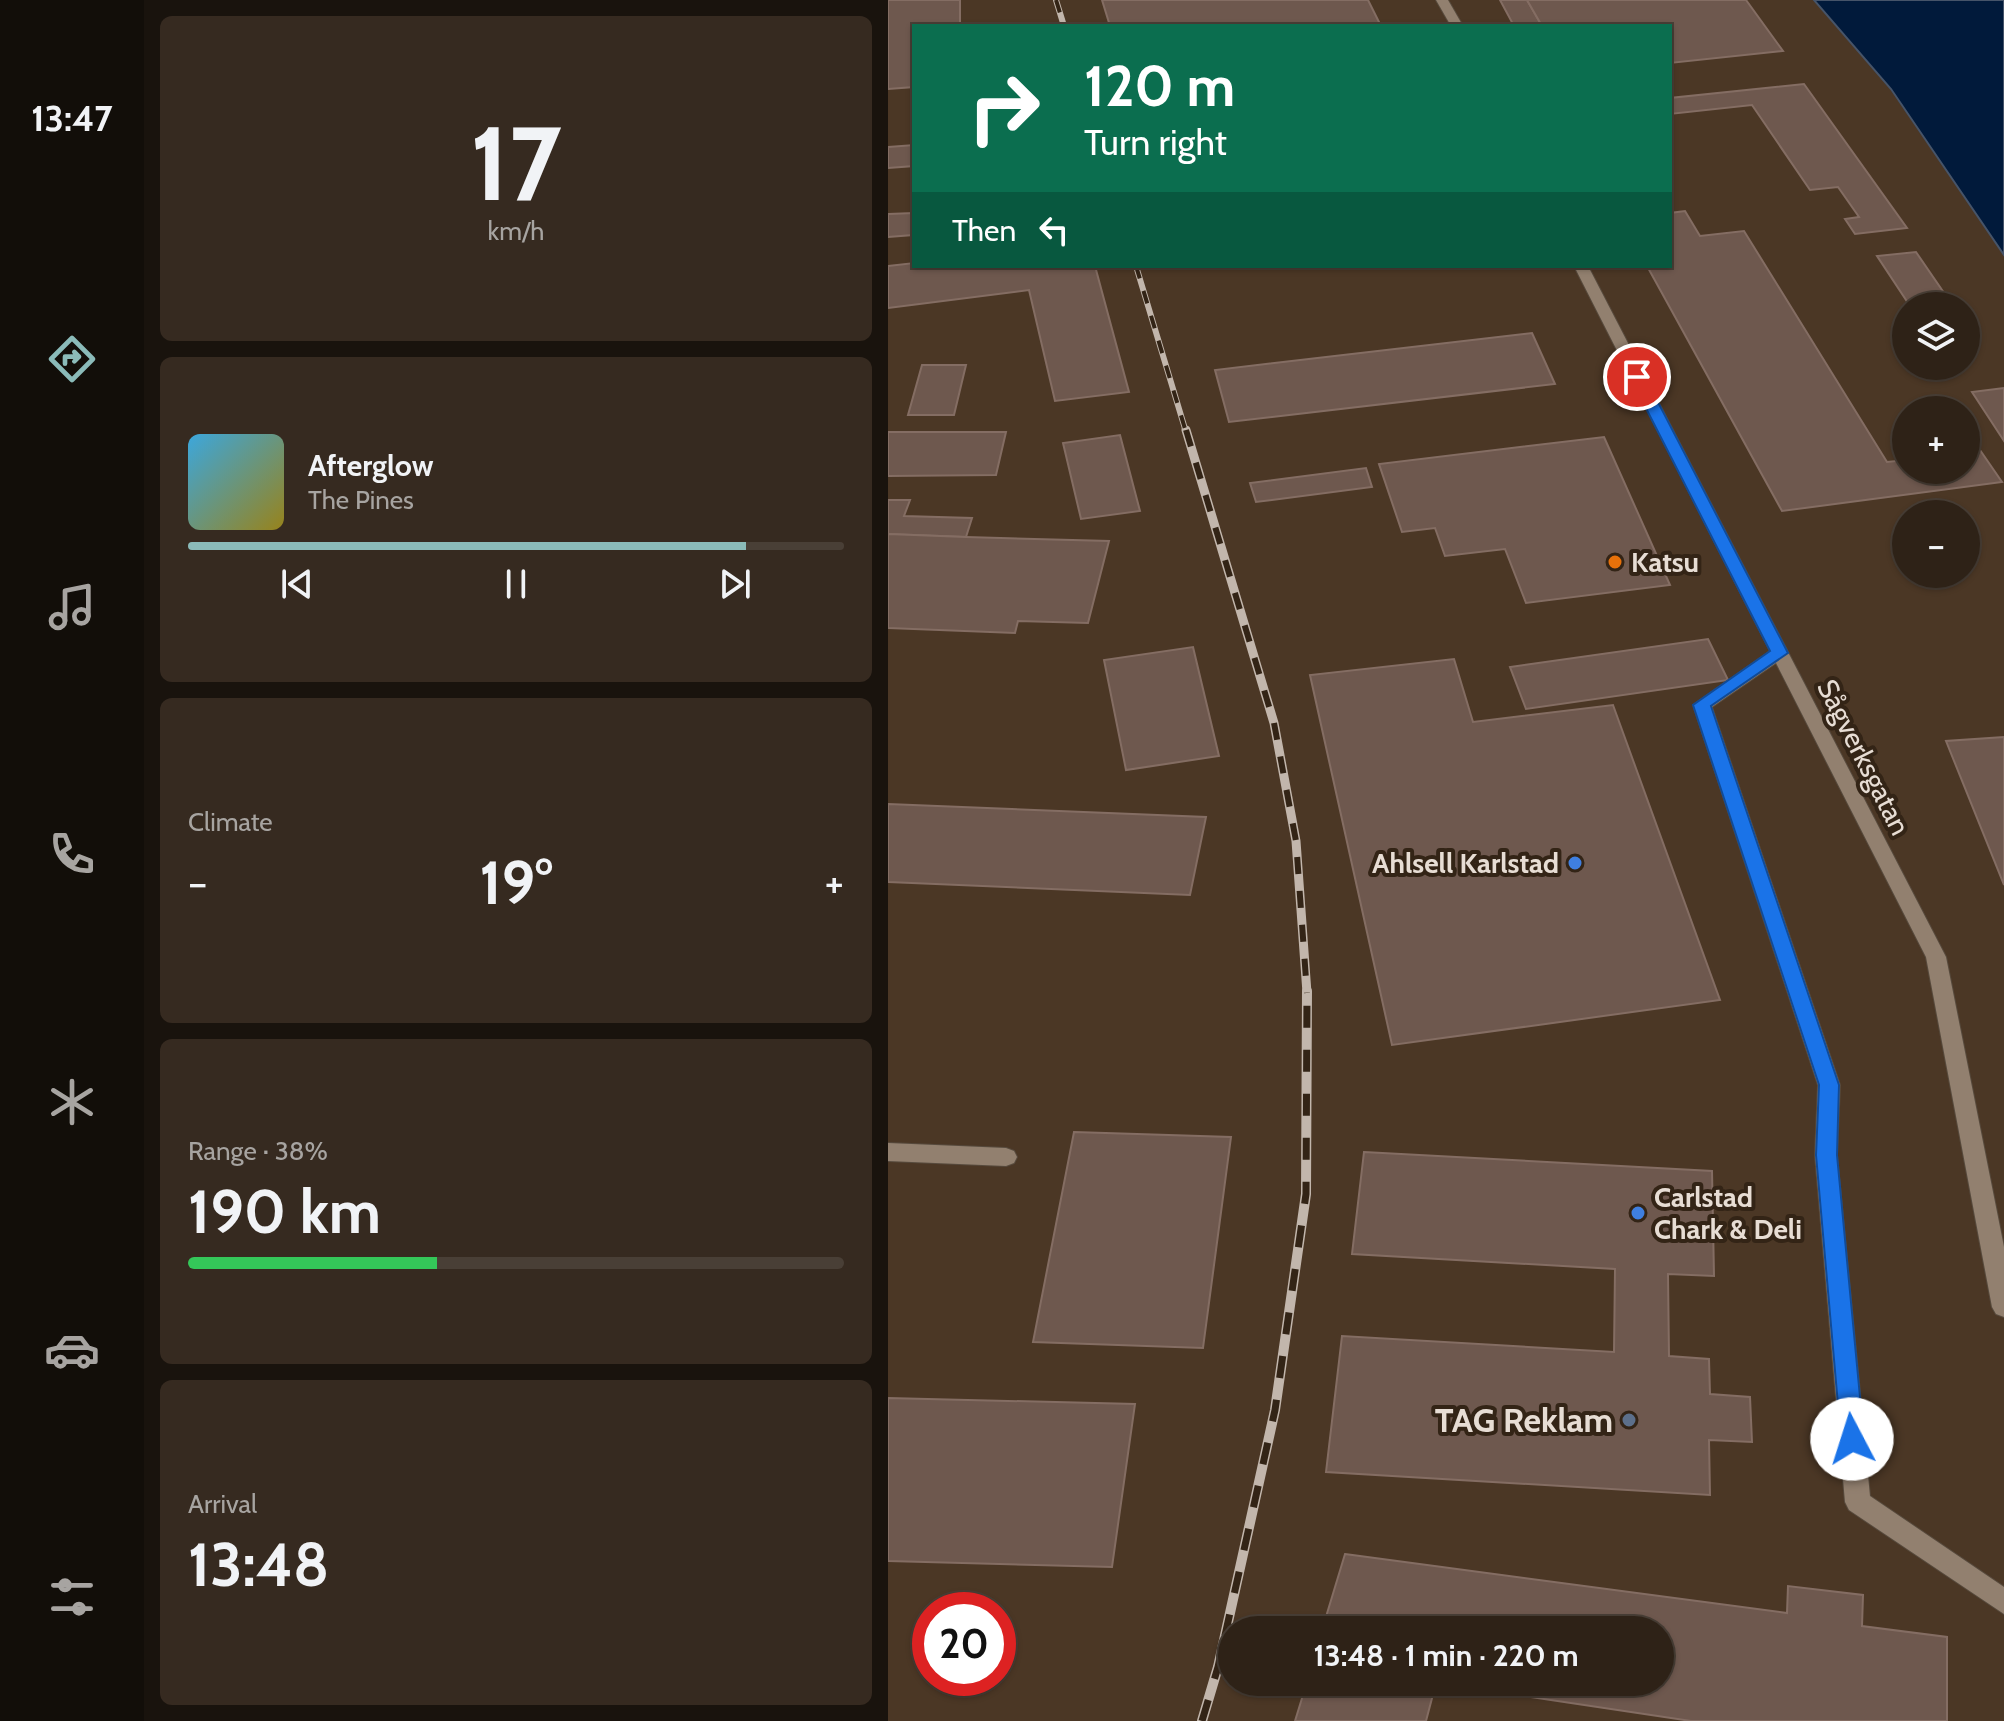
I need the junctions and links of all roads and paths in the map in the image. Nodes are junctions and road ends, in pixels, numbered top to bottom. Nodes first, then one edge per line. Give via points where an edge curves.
1 (1442, 0) edge
2 (1456, 24) edge
3 (1582, 268) edge
4 (1779, 653) junction
5 (888, 1152) edge
6 (1006, 1157) dead end
7 (2004, 1307) edge
8 (2004, 1602) edge

1 - 2 street
3 - 4 street, Sågverksgatan
4 - 7 street, Sågverksgatan via 1936,957
4 - 8 street via 1702,705 1829,1085 1826,1155 1858,1502
5 - 6 street

